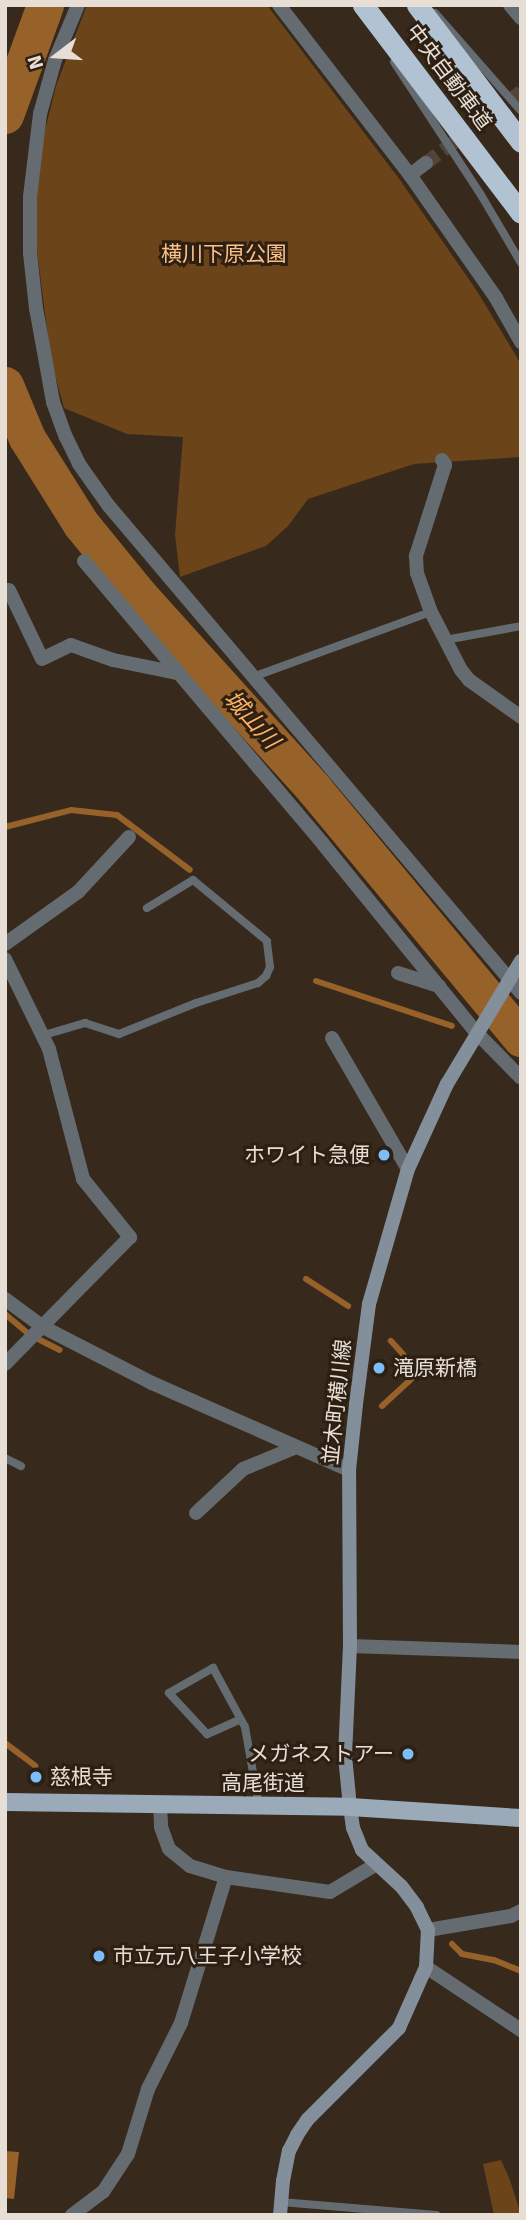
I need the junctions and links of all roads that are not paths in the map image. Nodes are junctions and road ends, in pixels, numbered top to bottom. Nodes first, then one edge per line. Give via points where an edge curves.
1 (78, 5) edge
2 (279, 5) edge
3 (357, 5) edge
4 (363, 5) edge
5 (417, 5) edge
6 (428, 5) edge
7 (510, 5) edge
8 (521, 18) edge
9 (521, 111) edge
10 (521, 142) edge
11 (426, 163) tunnel mouth
12 (410, 175) junction
13 (521, 213) edge
14 (521, 263) edge
15 (521, 342) edge
16 (442, 460) dead end
17 (84, 561) dead end
18 (6, 588) edge
19 (431, 612) junction
20 (521, 626) edge
21 (445, 640) junction
22 (177, 673) junction
23 (253, 677) junction
24 (521, 717) edge
25 (129, 837) dead end
26 (147, 908) dead end
27 (5, 944) edge
28 (5, 959) edge
29 (521, 961) edge
30 (398, 973) dead end
31 (507, 983) junction
32 (439, 986) junction
33 (521, 993) edge
34 (478, 1028) junction
35 (44, 1035) junction
36 (332, 1038) dead end
37 (521, 1077) edge
38 (408, 1169) junction
39 (5, 1299) edge
40 (43, 1327) junction
41 (5, 1364) edge
42 (294, 1448) junction
43 (5, 1458) edge
44 (21, 1466) dead end
45 (349, 1470) junction
46 (196, 1513) dead end
47 (350, 1646) junction
48 (521, 1652) edge
49 (239, 1720) junction
50 (5, 1802) edge
51 (160, 1805) junction
52 (259, 1806) junction
53 (350, 1807) junction
54 (521, 1818) edge
55 (375, 1865) junction
56 (226, 1877) junction
57 (521, 1911) edge
58 (428, 1930) junction
59 (426, 1967) junction
60 (521, 2030) edge
61 (280, 2209) edge
62 (72, 2215) edge
63 (436, 2215) edge

1 - 23 street via 55,60 40,114 30,198 36,308 53,402 93,485
2 - 12 street
3 - 14 lane
4 - 13 highway, 中央自動車道
5 - 10 highway, 中央自動車道
6 - 9 lane
7 - 8 street
11 - 12 street
12 - 15 street via 496,298
16 - 19 street via 445,465 416,556
17 - 22 street
18 - 22 street via 42,659 71,645 113,660
19 - 21 street
19 - 23 lane
20 - 21 lane
21 - 24 street via 469,680
22 - 32 street
23 - 31 street
25 - 27 street via 78,892
26 - 35 lane via 192,880 267,941 270,967 266,976 258,983 120,1034 85,1023
28 - 35 street
29 - 31 street
30 - 32 street
31 - 33 street
31 - 34 street
32 - 34 street
34 - 37 street
34 - 38 street, 並木町横川線
35 - 40 street via 83,1179 130,1237
36 - 38 street
38 - 45 street, 並木町横川線 via 369,1304
39 - 40 street
40 - 41 street
40 - 42 street
42 - 45 street
42 - 46 street via 243,1469
43 - 44 lane
45 - 47 street, 並木町横川線
47 - 48 street
47 - 53 street, 並木町横川線 via 345,1756
49 - 49 lane via 207,1734 169,1693 213,1668
49 - 52 lane via 245,1727
50 - 51 main road, 高尾街道
51 - 52 main road, 高尾街道
51 - 56 street via 169,1849 190,1866
52 - 53 main road, 高尾街道
53 - 54 main road, 高尾街道
53 - 55 street, 並木町横川線 via 362,1850
55 - 56 street via 330,1892
55 - 58 street, 並木町横川線 via 401,1886
56 - 62 street via 181,2023 148,2089 128,2154 103,2192
57 - 58 street
58 - 59 street
59 - 60 street
59 - 61 street via 399,2028 297,2135 289,2151
61 - 63 lane

